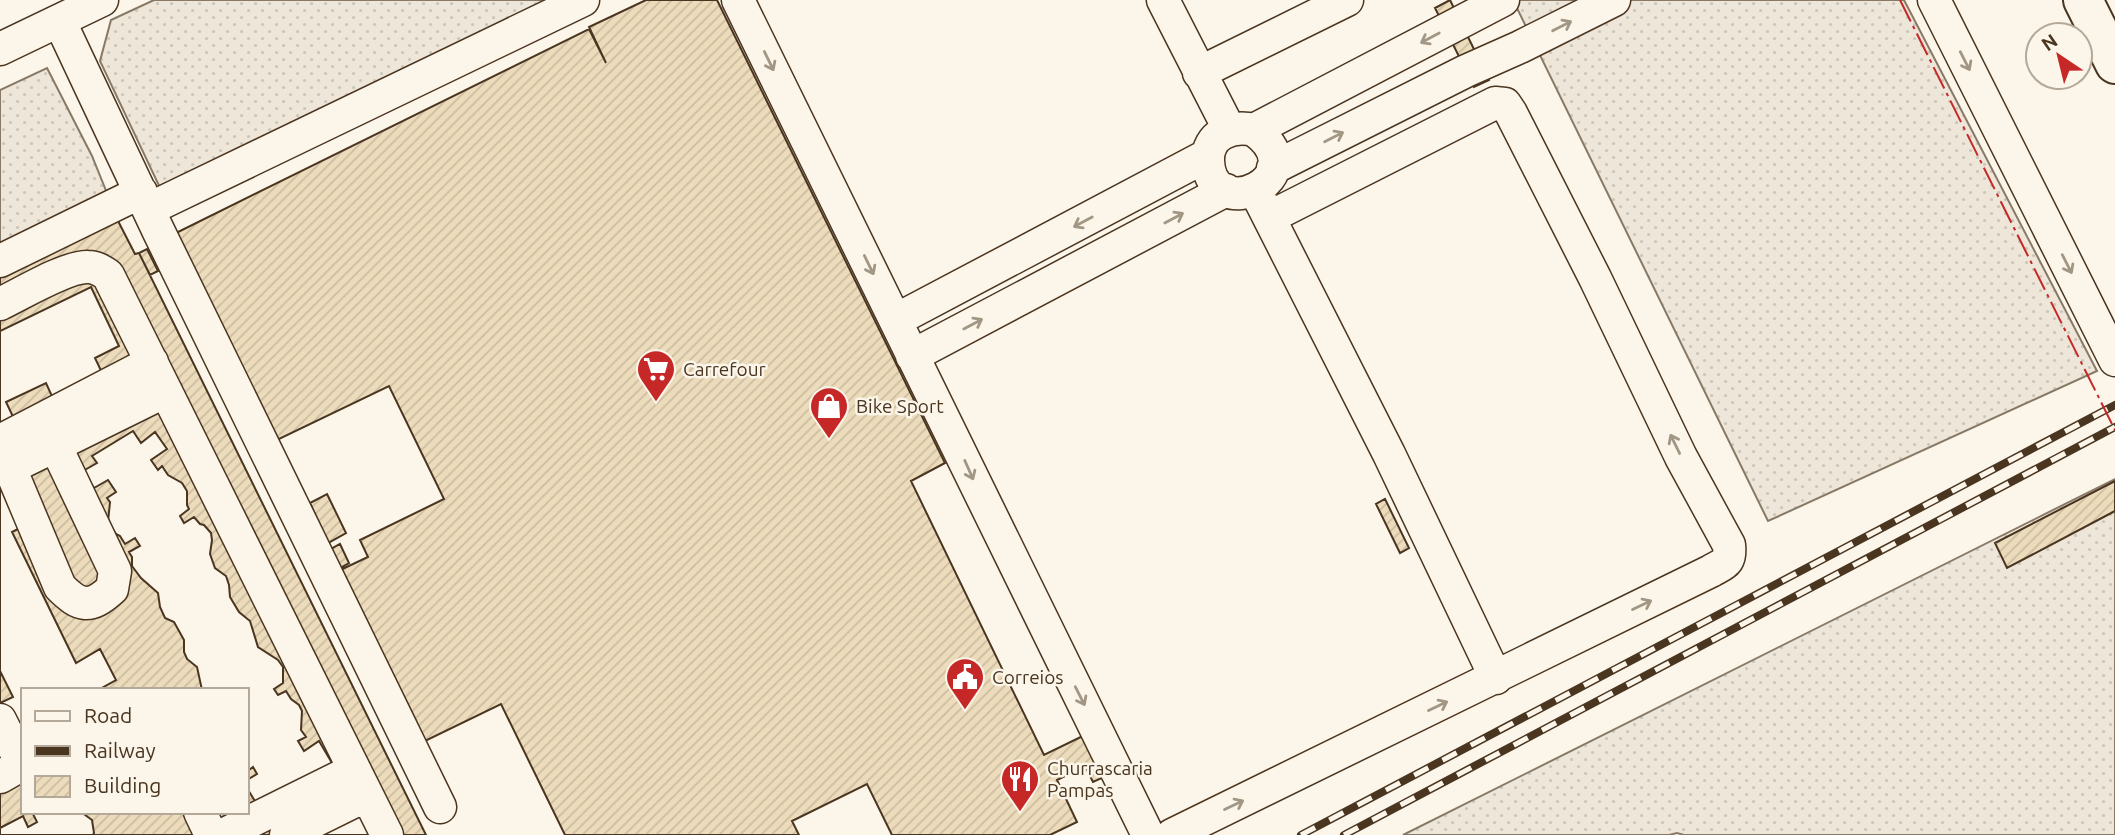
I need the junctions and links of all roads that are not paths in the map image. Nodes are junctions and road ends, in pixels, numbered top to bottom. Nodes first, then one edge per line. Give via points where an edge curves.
1 (102, 0) edge
2 (583, 0) edge
3 (738, 0) edge
4 (1163, 0) edge
5 (1347, 0) edge
6 (1503, 0) edge
7 (1615, 0) edge
8 (1934, 0) edge
9 (2083, 0) edge
10 (60, 22) junction
11 (0, 49) edge
12 (2113, 58) edge
13 (1199, 73) junction
14 (1241, 130) junction
15 (1208, 155) junction
16 (1256, 192) junction
17 (145, 201) junction
18 (0, 261) edge
19 (0, 304) edge
20 (895, 320) junction
21 (912, 356) junction
22 (2115, 360) edge
23 (152, 362) junction
24 (166, 391) junction
25 (55, 445) junction
26 (3, 459) edge
27 (1496, 678) junction
28 (0, 720) edge
29 (13, 759) edge
30 (361, 783) junction
31 (440, 807) dead end
32 (201, 814) edge
33 (211, 835) edge
34 (223, 835) edge
35 (286, 835) edge
36 (387, 835) edge
37 (1149, 835) edge
38 (1172, 835) edge

1 - 10 street
2 - 17 street
3 -> 20 street
4 - 13 street
5 - 13 street
6 -> 14 street
16 -> 7 street via 1466,71
8 -> 22 street
9 - 12 highway
10 - 11 street
10 - 17 street
13 - 14 street
14 - 15 street via 1219,135
14 - 16 street via 1266,139 1273,152
15 - 16 street via 1215,182
15 -> 20 street
21 -> 16 street
16 - 27 street
27 -> 16 street via 1711,571 1726,562 1728,545 1505,104 1496,103
17 - 18 street
17 - 31 street
19 - 23 street via 75,268 100,270 113,282
20 - 21 street
21 -> 37 street
23 - 24 street
23 - 26 street via 4,439
24 - 25 street
24 - 30 street
25 - 26 street
25 - 26 street via 115,571 112,589 100,600 74,601 60,587
38 -> 27 street
28 - 29 street
30 - 34 street
30 - 35 street
30 - 36 street
32 - 33 street

